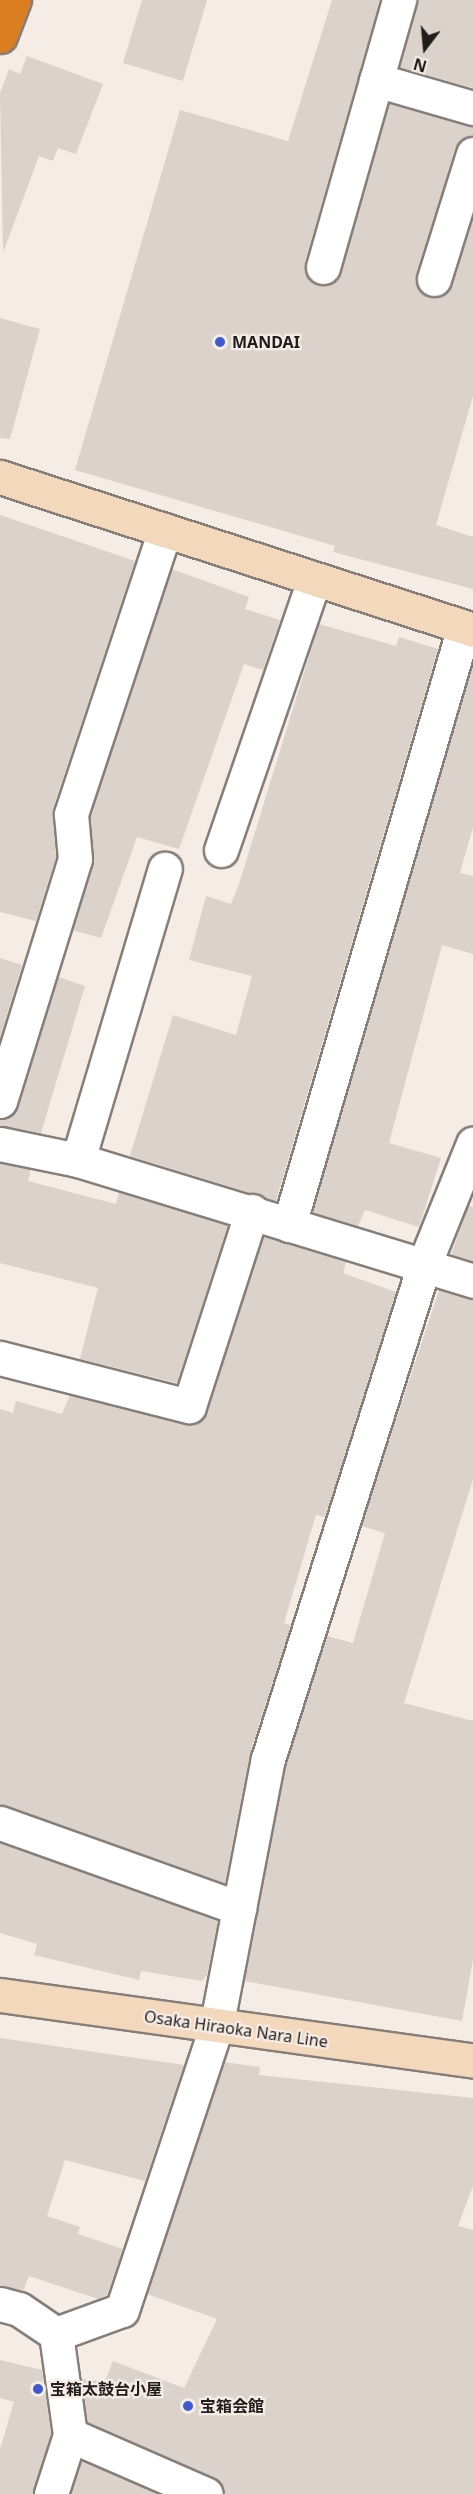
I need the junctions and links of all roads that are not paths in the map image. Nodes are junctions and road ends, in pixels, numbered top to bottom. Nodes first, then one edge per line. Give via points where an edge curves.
1 (14, 0) edge
2 (399, 0) edge
3 (0, 36) edge
4 (376, 80) junction
5 (473, 108) edge
6 (473, 154) edge
7 (323, 267) dead end
8 (434, 279) dead end
9 (0, 477) edge
10 (165, 530) junction
11 (314, 580) junction
12 (468, 628) edge
13 (222, 850) dead end
14 (165, 869) dead end
15 (0, 1101) edge
16 (0, 1143) edge
17 (473, 1144) edge
18 (78, 1160) junction
19 (252, 1211) junction
20 (289, 1225) junction
21 (424, 1265) junction
22 (473, 1281) edge
23 (0, 1358) edge
24 (0, 1822) edge
25 (239, 1908) junction
26 (0, 1995) edge
27 (216, 2028) junction
28 (473, 2061) edge
29 (0, 2304) edge
30 (56, 2334) junction
31 (70, 2435) junction
32 (51, 2494) edge
33 (206, 2494) edge

1 - 3 highway
2 - 4 street
4 - 5 street
4 - 7 street
6 - 8 street
9 - 10 street
10 - 11 street
10 - 15 street via 71,814 75,859
11 - 12 street
11 - 13 street
12 - 20 street
14 - 18 street
16 - 18 street
17 - 21 street
18 - 19 street
19 - 20 street
19 - 23 street via 189,1406
20 - 21 street
21 - 22 street
21 - 25 street via 268,1759
24 - 25 street
25 - 27 street
26 - 27 street, Osaka Hiraoka Nara Line
27 - 28 street, Osaka Hiraoka Nara Line
27 - 30 street via 122,2310
29 - 30 street via 19,2309
30 - 31 street
31 - 32 street
31 - 33 street

